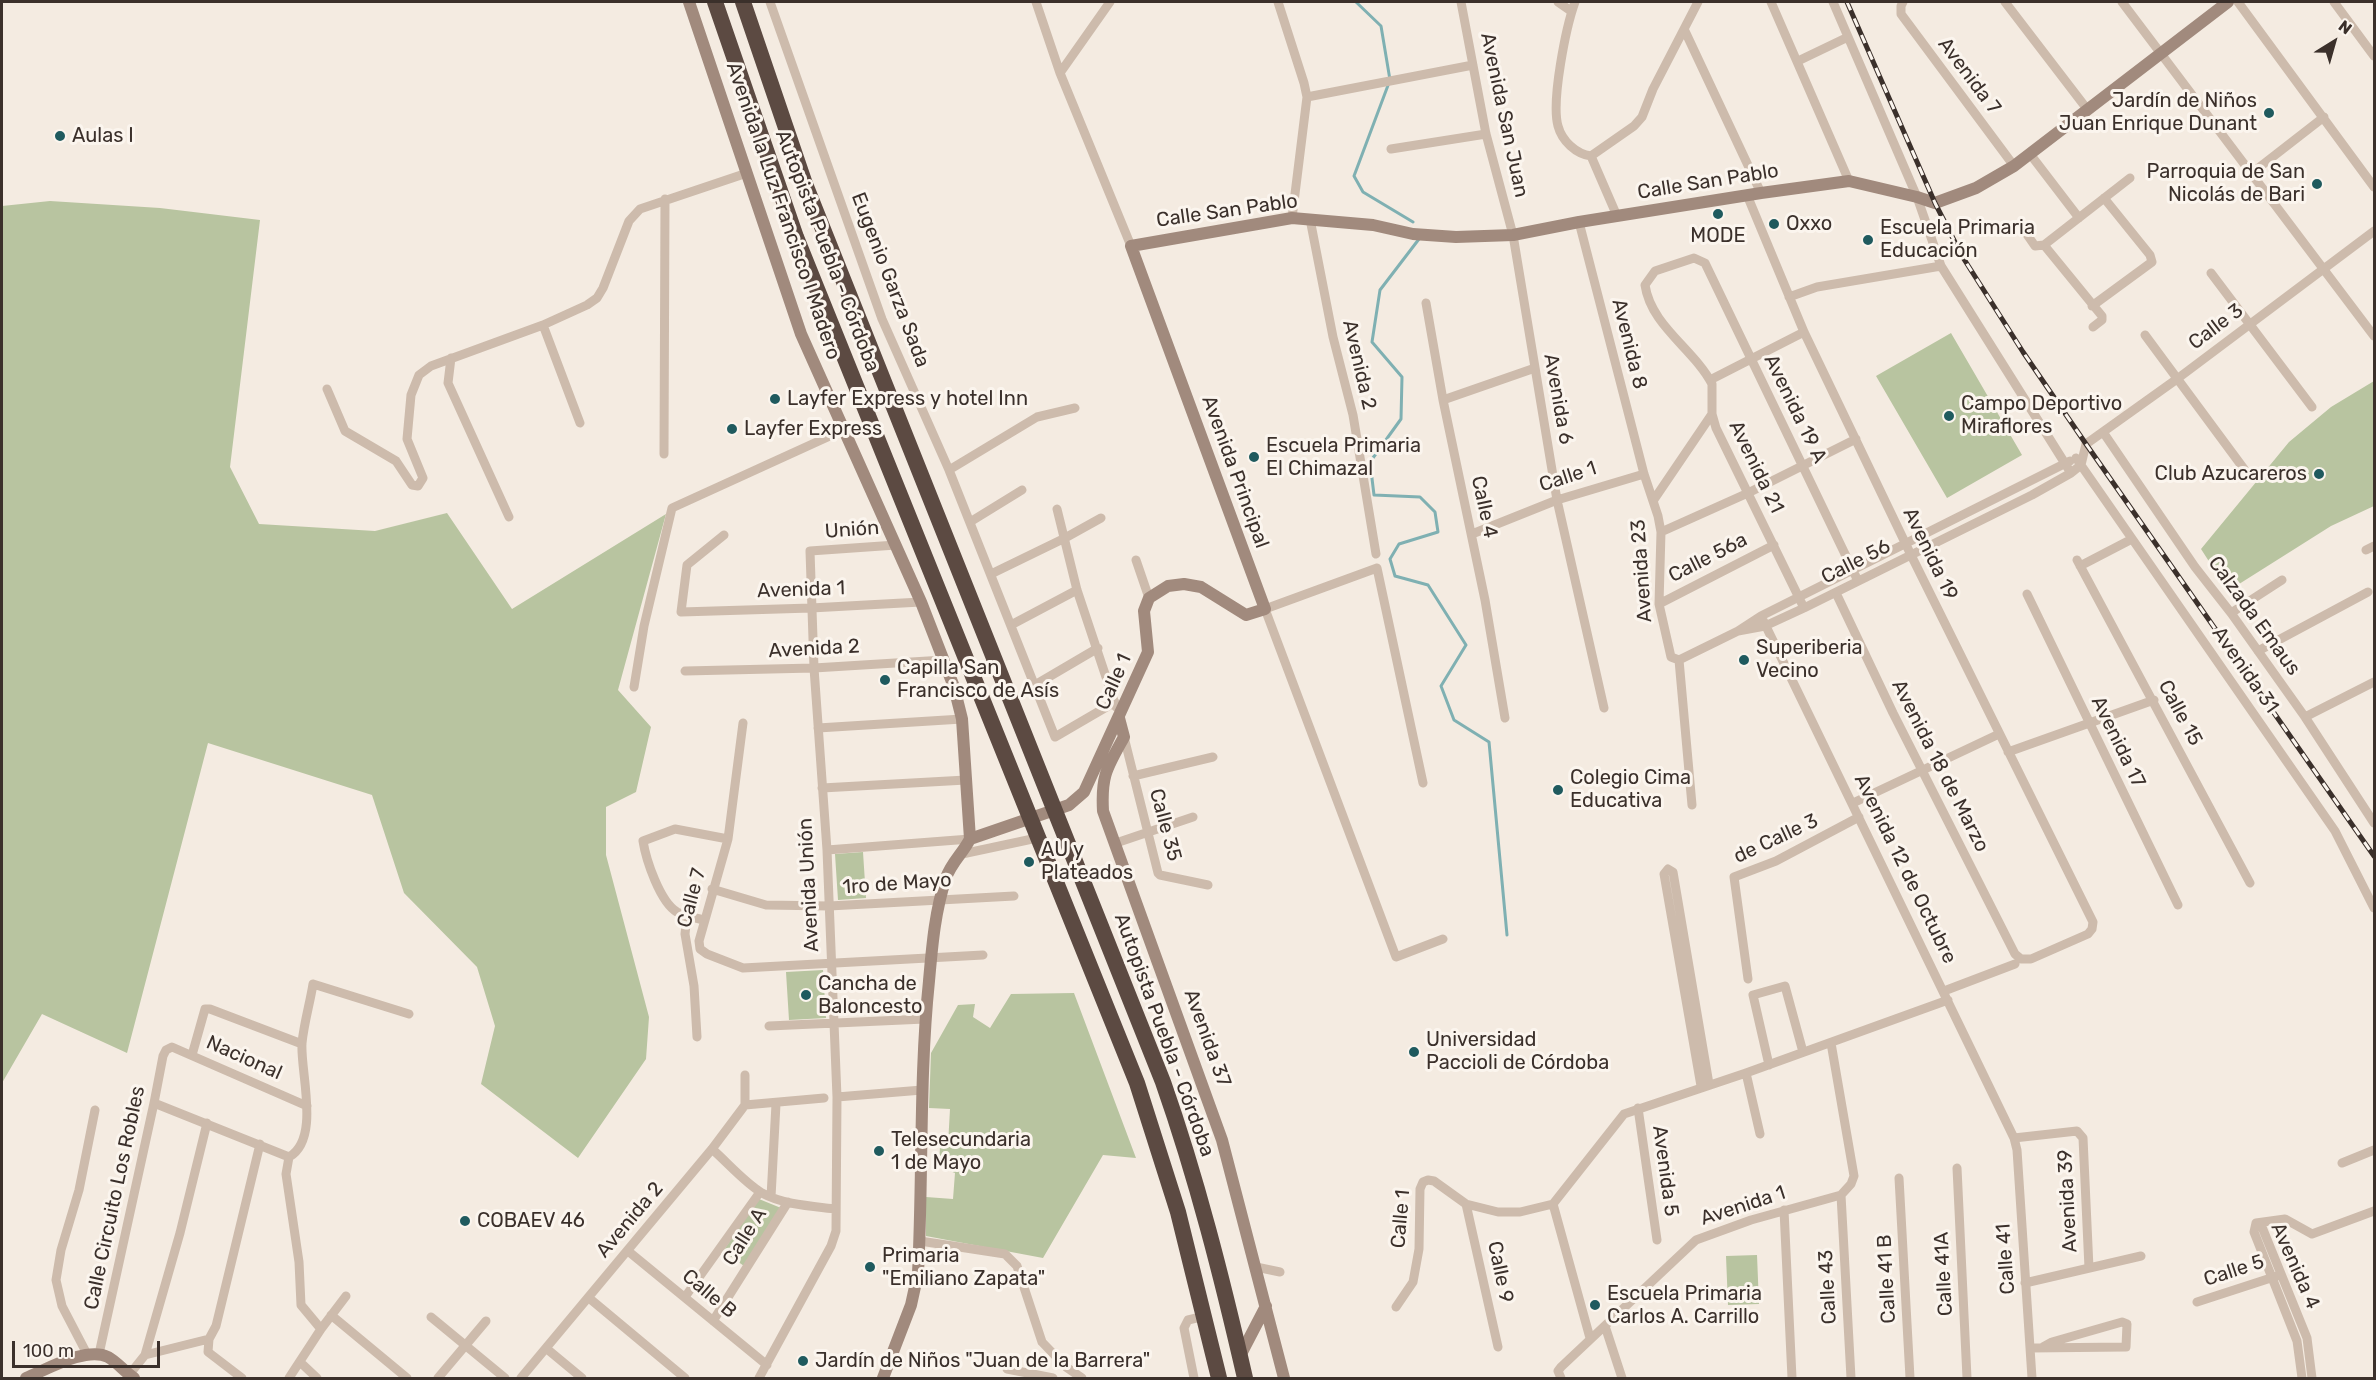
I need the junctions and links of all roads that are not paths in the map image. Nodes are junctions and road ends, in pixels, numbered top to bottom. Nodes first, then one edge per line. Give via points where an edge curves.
1 (690, 2) edge
2 (715, 2) edge
3 (743, 2) edge
4 (770, 2) edge
5 (1036, 2) edge
6 (1110, 2) edge
7 (1278, 2) edge
8 (1461, 2) edge
9 (1558, 2) edge
10 (1575, 2) edge
11 (1698, 2) edge
12 (1771, 2) edge
13 (1833, 2) edge
14 (2005, 2) edge
15 (2122, 2) edge
16 (2228, 2) edge
17 (2238, 2) edge
18 (2334, 2) edge
19 (1902, 4) edge
20 (1571, 11) junction
21 (1684, 29) junction
22 (1848, 37) junction
23 (2161, 53) junction
24 (2374, 56) edge
25 (1798, 62) junction
26 (1473, 65) junction
27 (1060, 73) junction
28 (1307, 97) junction
29 (2086, 109) junction
30 (2324, 117) junction
31 (1486, 134) junction
32 (1390, 149) dead end
33 (2030, 154) junction
34 (1591, 156) junction
35 (2014, 166) junction
36 (2252, 172) junction
37 (747, 173) junction
38 (2130, 178) dead end
39 (1849, 182) junction
40 (2374, 187) edge
41 (1761, 193) junction
42 (1748, 195) junction
43 (1917, 197) junction
44 (2104, 198) junction
45 (665, 200) junction
46 (1617, 216) junction
47 (1292, 218) junction
48 (2079, 218) junction
49 (1310, 219) junction
50 (1579, 222) junction
51 (2374, 231) edge
52 (2026, 233) dead end
53 (1513, 235) junction
54 (2044, 245) junction
55 (1131, 246) junction
56 (1941, 266) junction
57 (2323, 270) junction
58 (2211, 273) dead end
59 (1789, 297) junction
60 (1426, 303) dead end
61 (2092, 306) junction
62 (2249, 324) junction
63 (543, 325) junction
64 (2093, 327) dead end
65 (1804, 332) junction
66 (2145, 335) dead end
67 (2374, 336) edge
68 (451, 358) junction
69 (1750, 358) junction
70 (1535, 368) junction
71 (2177, 379) junction
72 (1710, 380) junction
73 (327, 389) dead end
74 (1443, 400) junction
75 (2312, 407) dead end
76 (1075, 408) dead end
77 (1712, 414) junction
78 (580, 423) dead end
79 (843, 430) junction
80 (2103, 432) junction
81 (1856, 439) junction
82 (664, 454) dead end
83 (2080, 459) junction
84 (2065, 464) junction
85 (1802, 465) junction
86 (949, 470) junction
87 (2071, 473) junction
88 (2247, 473) dead end
89 (1644, 474) junction
90 (1022, 490) dead end
91 (1748, 493) junction
92 (1557, 500) junction
93 (1653, 501) junction
94 (1057, 509) dead end
95 (509, 517) dead end
96 (1101, 518) dead end
97 (970, 522) junction
98 (1661, 532) junction
99 (1472, 534) junction
100 (724, 535) dead end
101 (1065, 538) junction
102 (2132, 539) junction
103 (896, 545) junction
104 (1774, 545) junction
105 (1906, 545) junction
106 (810, 551) joint
107 (1376, 554) dead end
108 (1911, 555) junction
109 (1136, 560) dead end
110 (1853, 571) junction
111 (991, 574) junction
112 (2282, 580) dead end
113 (1858, 581) junction
114 (1077, 590) junction
115 (2368, 592) dead end
116 (1836, 593) junction
117 (2027, 594) dead end
118 (1149, 598) junction
119 (1799, 599) junction
120 (921, 602) junction
121 (1659, 604) junction
122 (812, 608) junction
123 (1804, 608) junction
124 (1265, 609) junction
125 (2231, 613) junction
126 (1763, 621) junction
127 (1011, 625) junction
128 (1098, 648) junction
129 (2258, 651) junction
130 (944, 660) junction
131 (1679, 660) junction
132 (814, 668) junction
133 (685, 671) dead end
134 (2374, 682) edge
135 (1035, 686) junction
136 (634, 687) dead end
137 (2154, 700) junction
138 (1115, 702) junction
139 (1604, 708) dead end
140 (2305, 717) junction
141 (1119, 718) junction
142 (1505, 718) dead end
143 (962, 719) junction
144 (743, 723) dead end
145 (2088, 724) junction
146 (818, 728) junction
147 (1999, 734) junction
148 (1124, 737) junction
149 (2008, 752) junction
150 (1213, 757) dead end
151 (1921, 770) junction
152 (1133, 776) junction
153 (966, 780) junction
154 (1423, 783) dead end
155 (822, 788) junction
156 (1853, 803) junction
157 (1692, 805) dead end
158 (1193, 817) dead end
159 (1859, 817) junction
160 (2374, 823) edge
161 (1032, 825) junction
162 (1147, 833) junction
163 (728, 839) junction
164 (970, 839) junction
165 (1116, 843) junction
166 (827, 850) junction
167 (962, 854) junction
168 (2250, 883) dead end
169 (1208, 885) dead end
170 (712, 889) junction
171 (1014, 896) dead end
172 (940, 898) junction
173 (2178, 905) dead end
174 (829, 906) junction
175 (2374, 908) edge
176 (687, 915) junction
177 (704, 920) junction
178 (1443, 939) dead end
179 (983, 955) dead end
180 (931, 958) junction
181 (2015, 959) junction
182 (831, 964) junction
183 (1748, 979) dead end
184 (1946, 995) junction
185 (409, 1014) dead end
186 (925, 1019) junction
187 (833, 1022) junction
188 (769, 1026) dead end
189 (697, 1037) dead end
190 (1831, 1043) junction
191 (302, 1044) junction
192 (166, 1050) joint
193 (1803, 1052) junction
194 (192, 1055) junction
195 (1769, 1065) junction
196 (1746, 1073) junction
197 (745, 1075) dead end
198 (1705, 1085) junction
199 (922, 1090) junction
200 (837, 1097) junction
201 (824, 1098) dead end
202 (154, 1103) junction
203 (776, 1104) junction
204 (745, 1105) junction
205 (307, 1106) junction
206 (1638, 1108) junction
207 (95, 1110) dead end
208 (207, 1123) junction
209 (1760, 1134) dead end
210 (2014, 1138) junction
211 (260, 1144) junction
212 (712, 1149) junction
213 (2374, 1150) edge
214 (289, 1157) junction
215 (2342, 1163) dead end
216 (1956, 1168) dead end
217 (1899, 1178) dead end
218 (760, 1192) junction
219 (1841, 1195) junction
220 (771, 1197) junction
221 (788, 1203) junction
222 (1466, 1204) junction
223 (1552, 1204) junction
224 (836, 1209) junction
225 (1784, 1210) junction
226 (2374, 1210) edge
227 (2256, 1223) junction
228 (1657, 1239) dead end
229 (920, 1240) junction
230 (628, 1251) junction
231 (2141, 1256) dead end
232 (1256, 1267) junction
233 (2089, 1268) junction
234 (1280, 1272) dead end
235 (2282, 1275) junction
236 (2272, 1278) junction
237 (2025, 1283) junction
238 (346, 1296) dead end
239 (685, 1297) junction
240 (589, 1298) junction
241 (2196, 1302) dead end
242 (1266, 1306) junction
243 (1396, 1307) dead end
244 (332, 1315) junction
245 (1204, 1316) junction
246 (431, 1317) dead end
247 (486, 1321) dead end
248 (713, 1321) junction
249 (1605, 1326) junction
250 (321, 1329) junction
251 (1590, 1338) junction
252 (208, 1339) junction
253 (2302, 1340) junction
254 (465, 1345) junction
255 (1498, 1347) dead end
256 (2043, 1347) junction
257 (2030, 1348) junction
258 (547, 1349) junction
259 (93, 1354) junction
260 (145, 1355) junction
261 (1240, 1356) junction
262 (300, 1362) junction
263 (767, 1365) junction
264 (1007, 1369) dead end
265 (678, 1376) edge
266 (131, 1377) edge
267 (26, 1378) edge
268 (242, 1378) edge
269 (289, 1378) edge
270 (317, 1378) edge
271 (407, 1378) edge
272 (438, 1378) edge
273 (505, 1378) edge
274 (521, 1378) edge
275 (582, 1378) edge
276 (759, 1378) edge
277 (883, 1378) edge
278 (1053, 1378) edge
279 (1082, 1378) edge
280 (1194, 1378) edge
281 (1219, 1378) edge
282 (1245, 1378) edge
283 (1284, 1378) edge
284 (1561, 1378) edge
285 (1622, 1378) edge
286 (1792, 1378) edge
287 (1851, 1378) edge
288 (1910, 1378) edge
289 (1967, 1378) edge
290 (2032, 1378) edge
291 (2302, 1378) edge
292 (2312, 1378) edge

1 - 37 street, Avenida la Luz Francisco I Madero
2 - 161 highway, Autopista Puebla - Córdoba via 796,237
3 - 261 highway, Autopista Puebla - Córdoba via 805,184 1134,1006 1184,1143
4 - 86 street, Eugenio Garza Sada via 882,319
5 - 27 street, Avenida Principal
6 - 27 street
7 - 28 street
8 - 26 street, Avenida San Juan
9 - 20 street
10 - 20 street
11 - 21 street
12 - 25 street
13 - 22 street
14 - 29 street
15 - 23 street
16 - 23 street, Calle San Pablo
17 - 30 street
18 - 24 street
19 - 35 street, Avenida 7 via 1901,14
20 - 34 street via 1560,74 1558,126 1566,143
21 - 34 street via 1642,117
21 - 41 street
22 - 25 street
22 - 43 street
23 - 29 street, Calle San Pablo
23 - 36 street
25 - 39 street
26 - 28 street
26 - 31 street, Avenida San Juan
27 - 55 street, Avenida Principal
28 - 47 street
29 - 33 street, Calle San Pablo
30 - 36 street
30 - 40 street
31 - 32 street
31 - 53 street, Avenida San Juan
33 - 35 street, Calle San Pablo
33 - 48 street
34 - 46 street
35 - 43 street, Calle San Pablo via 1945,201 1935,203
36 - 57 street
37 - 45 street
37 - 79 street, Avenida la Luz Francisco I Madero via 801,334
38 - 44 street
39 - 41 street, Calle San Pablo
39 - 43 street, Calle San Pablo
41 - 42 street, Calle San Pablo
42 - 46 street, Calle San Pablo
42 - 59 street, Avenida 19
43 - 56 street
44 - 48 street
44 - 61 street via 2152,262
45 - 63 street via 640,209 628,221 597,298
45 - 82 street
46 - 50 street, Calle San Pablo
47 - 49 street, Calle San Pablo
47 - 55 street, Calle San Pablo
48 - 54 street
49 - 53 street, Calle San Pablo via 1424,235
49 - 107 street, Avenida 2 via 1333,338 1353,415
50 - 53 street, Calle San Pablo
50 - 89 street, Avenida 8
51 - 57 street, Calle 3
52 - 54 street via 2036,246
53 - 70 street, Avenida 6
54 - 61 street
55 - 124 street, Avenida Principal
56 - 59 street via 1817,287
56 - 84 street
57 - 62 street, Calle 3
57 - 67 street
58 - 62 street
59 - 65 street, Avenida 19
60 - 74 street, Calle 4
61 - 64 street via 2102,316
62 - 71 street, Calle 3
62 - 75 street
63 - 68 street
63 - 78 street
65 - 69 street
65 - 81 street, Avenida 19
66 - 71 street
68 - 73 street via 419,375 411,395 407,439 423,478 418,486 412,484 396,461 345,431
68 - 95 street via 448,383
69 - 72 street
69 - 72 street, Avenida 19 A via 1705,263 1694,258 1655,271 1645,285 1646,297
69 - 85 street, Avenida 19 A
70 - 74 street
70 - 92 street, Avenida 6
71 - 80 street, Calle 3
71 - 88 street
72 - 77 street, Avenida 21 via 1714,392
74 - 99 street, Calle 4
76 - 86 street via 1037,417
77 - 91 street, Avenida 21
77 - 93 street
79 - 103 street, Avenida la Luz Francisco I Madero
79 - 136 street via 672,508
80 - 83 street, Calle 3 via 2086,444
80 - 125 street, Calzada Emaus
81 - 85 street
81 - 105 street, Avenida 19
83 - 84 street, Calle 56
83 - 87 street, Calle 56
83 - 102 street, Avenida 31
84 - 87 street
84 - 105 street, Calle 56
85 - 91 street
85 - 110 street, Avenida 19 A
86 - 97 street, Eugenio Garza Sada
87 - 108 street, Calle 56
89 - 92 street, Calle 1
89 - 93 street, Avenida 23
90 - 97 street
91 - 98 street
91 - 104 street, Avenida 21
92 - 99 street, Calle 1
92 - 139 street, Avenida 6
93 - 98 street, Avenida 23
94 - 101 street
96 - 101 street
97 - 111 street, Eugenio Garza Sada
98 - 121 street, Avenida 23
99 - 142 street, Calle 4
100 - 122 street, Avenida 1 via 687,566 681,612
101 - 111 street
101 - 114 street
102 - 137 street, Calle 15 via 2078,563
102 - 175 street, Avenida 31 via 2335,831
103 - 106 street, Unión
103 - 120 street, Avenida la Luz Francisco I Madero
104 - 119 street, Avenida 21
104 - 121 street, Calle 56a
105 - 108 street, Avenida 19
105 - 110 street, Calle 56
106 - 122 street, Avenida Unión
108 - 113 street, Calle 56
108 - 147 street, Avenida 19
109 - 118 street
110 - 113 street, Avenida 19 A
110 - 119 street, Calle 56
111 - 127 street, Eugenio Garza Sada
112 - 125 street
113 - 116 street, Calle 56
114 - 127 street
114 - 128 street
115 - 129 street
116 - 123 street, Calle 56
116 - 151 street, Avenida 18 de Marzo
117 - 145 street, Avenida 17
118 - 124 street via 1168,586 1184,584 1201,587 1246,615
118 - 141 street, Calle 1 via 1144,611 1148,652
119 - 123 street, Avenida 21
119 - 126 street, Calle 56
120 - 122 street, Avenida 1
120 - 130 street, Avenida la Luz Francisco I Madero
121 - 131 street, Avenida 23 via 1671,657
122 - 132 street, Avenida Unión
123 - 126 street, Calle 56
124 - 154 street via 1377,568
124 - 178 street, Avenida Principal via 1396,957
125 - 129 street, Calzada Emaus
126 - 131 street, Calle 56
126 - 156 street, Avenida 12 de Octubre
127 - 135 street, Eugenio Garza Sada
128 - 135 street
128 - 138 street
129 - 140 street, Calzada Emaus
130 - 132 street, Avenida 2
130 - 143 street, Avenida la Luz Francisco I Madero
131 - 157 street
132 - 133 street, Avenida 2
132 - 146 street, Avenida Unión
134 - 140 street
135 - 138 street, Eugenio Garza Sada via 1055,737
137 - 145 street
137 - 168 street, Calle 15
138 - 141 street
140 - 160 street, Calzada Emaus
141 - 148 street
141 - 164 street, Calle 1 via 1077,800
143 - 146 street
143 - 153 street, Avenida la Luz Francisco I Madero
144 - 163 street, Calle 7
145 - 149 street
145 - 173 street, Avenida 17
146 - 155 street, Avenida Unión
147 - 149 street, Avenida 19
147 - 151 street
148 - 152 street, Calle 35
148 - 165 street, Avenida 37 via 1104,773 1102,792 1103,811
149 - 181 street, Avenida 19 via 2092,922 2088,934 2031,959
150 - 152 street
151 - 156 street
151 - 181 street, Avenida 18 de Marzo
152 - 162 street, Calle 35
153 - 155 street
153 - 164 street, Avenida la Luz Francisco I Madero
155 - 166 street, Avenida Unión
156 - 159 street, Avenida 12 de Octubre
158 - 162 street
159 - 183 street, de Calle 3 via 1776,861 1734,877
159 - 184 street, Avenida 12 de Octubre
161 - 167 street
161 - 245 highway, Autopista Puebla - Córdoba via 1137,1083 1166,1170
162 - 165 street
162 - 169 street, Calle 35 via 1160,875
163 - 170 street, Calle 7
163 - 176 street via 675,829 643,841 661,894 676,912
164 - 166 street
164 - 167 street
165 - 232 street, Avenida 37 via 1222,1140
166 - 174 street, Avenida Unión
167 - 172 street via 949,871
170 - 174 street, 1ro de Mayo via 766,905
170 - 177 street, Calle 7
171 - 172 street, 1ro de Mayo
172 - 174 street, 1ro de Mayo
172 - 180 street
174 - 182 street, Avenida Unión
176 - 177 street
176 - 189 street via 685,934
177 - 182 street, Calle 7 via 700,949 743,968
179 - 180 street
180 - 182 street
180 - 186 street
181 - 184 street
182 - 187 street, Avenida Unión
184 - 190 street
184 - 210 street, Avenida 12 de Octubre
185 - 191 street via 313,984
186 - 187 street
186 - 199 street
187 - 188 street
187 - 200 street, Avenida Unión
190 - 193 street
190 - 219 street via 1854,1176
191 - 194 street via 205,1009
191 - 205 street
192 - 194 street, Nacional via 172,1047
192 - 202 street, Calle Circuito Los Robles
193 - 195 street
193 - 195 street via 1785,986 1753,995
194 - 205 street, Nacional
195 - 196 street
196 - 198 street
196 - 209 street
197 - 204 street
198 - 198 street via 1673,872 1668,869 1664,874
198 - 206 street
199 - 200 street
199 - 229 street
200 - 224 street, Avenida Unión
201 - 203 street
202 - 208 street
202 - 259 street, Calle Circuito Los Robles
203 - 204 street
203 - 220 street, Calle A
204 - 212 street, Avenida 2
205 - 214 street via 307,1126 296,1153
206 - 223 street via 1617,1121
206 - 228 street, Avenida 5
207 - 259 street via 56,1280 62,1306
208 - 211 street
208 - 260 street
210 - 233 street, Avenida 39 via 2077,1131 2081,1134
210 - 237 street, Calle 41
211 - 214 street
211 - 252 street via 216,1326
212 - 218 street
212 - 230 street, Avenida 2
213 - 215 street
214 - 250 street via 286,1174 301,1305
216 - 289 street, Calle 41A
217 - 288 street, Calle 41 B
218 - 220 street
218 - 239 street
219 - 225 street, Avenida 1
219 - 287 street, Calle 43
220 - 221 street
221 - 224 street
221 - 248 street, Calle A
222 - 223 street, Calle 1 via 1509,1213
222 - 243 street, Calle 1 via 1434,1181 1423,1182 1413,1282
222 - 255 street, Calle 9
223 - 251 street
224 - 263 street, Avenida Unión via 831,1246
225 - 249 street, Avenida 1 via 1696,1240
225 - 286 street
226 - 227 street via 2312,1234 2285,1219
227 - 235 street, Avenida 4 via 2262,1227
227 - 236 street, Avenida 4 via 2254,1232
229 - 277 street via 915,1291
229 - 279 street via 1005,1254 1012,1259 1042,1342
230 - 239 street, Calle B
230 - 240 street, Avenida 2
231 - 233 street
232 - 234 street
232 - 242 street, Avenida 37
233 - 237 street
235 - 236 street, Calle 5
235 - 253 street, Avenida 4
236 - 241 street, Calle 5
236 - 253 street, Avenida 4
237 - 257 street, Calle 41
238 - 244 street
239 - 248 street, Calle B
240 - 258 street, Avenida 2
240 - 265 street
242 - 261 street
242 - 283 street, Avenida 37
244 - 250 street
244 - 271 street
245 - 280 street via 1188,1320 1184,1328
245 - 281 highway, Autopista Puebla - Córdoba
246 - 254 street
247 - 254 street
248 - 263 street, Calle B
249 - 251 street, Avenida 1
249 - 285 street
250 - 262 street
251 - 284 street, Avenida 1 via 1558,1371
252 - 260 street
252 - 268 street via 208,1352
253 - 291 street, Avenida 4
253 - 292 street, Avenida 4
254 - 272 street
254 - 273 street
256 - 256 street via 2126,1347 2127,1324 2122,1322
256 - 257 street
257 - 290 street, Calle 41
258 - 274 street, Avenida 2
258 - 275 street
259 - 266 street via 108,1357
259 - 267 street
260 - 266 street
261 - 282 highway, Autopista Puebla - Córdoba
262 - 269 street
262 - 270 street
263 - 276 street, Avenida Unión
264 - 278 street

